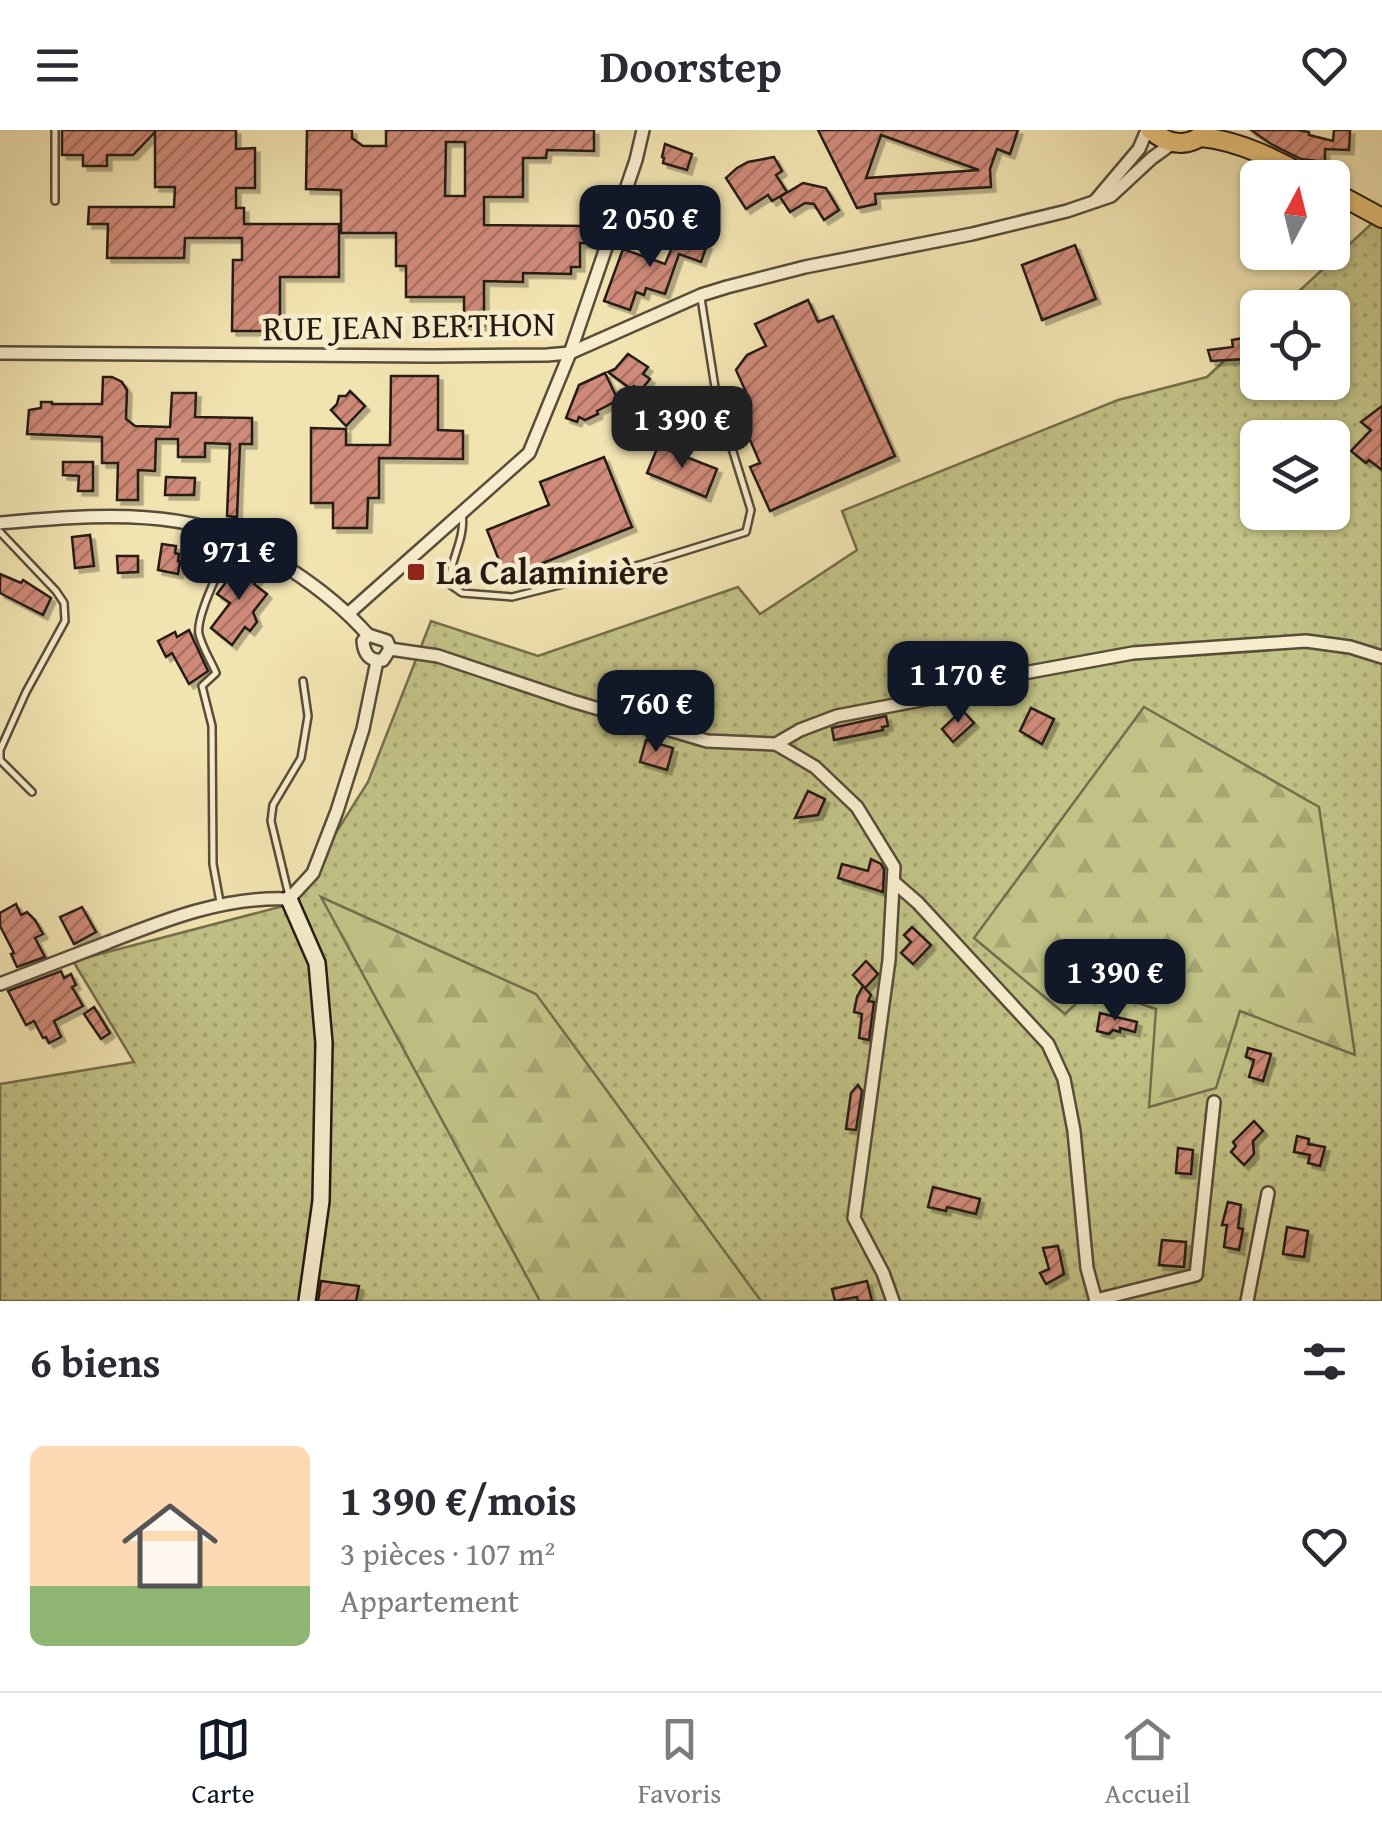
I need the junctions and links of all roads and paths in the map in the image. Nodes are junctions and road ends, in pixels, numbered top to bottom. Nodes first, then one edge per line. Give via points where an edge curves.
1 (55, 130) edge
2 (643, 130) edge
3 (1149, 130) edge
4 (1236, 130) edge
5 (1204, 134) edge
6 (1172, 143) junction
7 (1261, 152) junction
8 (1276, 160) edge
9 (55, 200) dead end
10 (1095, 201) junction
11 (1350, 201) edge
12 (1382, 218) edge
13 (701, 295) junction
14 (570, 352) junction
15 (0, 353) edge
16 (462, 514) junction
17 (0, 523) edge
18 (0, 532) edge
19 (228, 557) dead end
20 (349, 613) junction
21 (368, 636) junction
22 (390, 649) junction
23 (1382, 657) edge
24 (377, 661) junction
25 (304, 681) dead end
26 (776, 744) junction
27 (32, 792) dead end
28 (894, 882) junction
29 (290, 899) junction
30 (221, 905) junction
31 (0, 984) edge
32 (1214, 1102) dead end
33 (1268, 1193) dead end
34 (307, 1301) edge
35 (893, 1301) edge
36 (1096, 1301) edge
37 (1247, 1301) edge

1 - 9 lane
2 - 14 street
3 - 6 main road
3 - 10 street
4 - 7 main road
5 - 6 main road
5 - 7 main road
6 - 10 street via 1110,196
7 - 8 main road
10 - 13 street, RUE JEAN BERTHON
11 - 12 main road
13 - 14 street, RUE JEAN BERTHON
13 - 16 lane via 716,400 750,510 746,532 512,597 462,593 449,584
14 - 15 street, RUE JEAN BERTHON
14 - 16 street via 529,453
16 - 20 street
17 - 20 street via 134,516 190,522 249,542
18 - 27 lane via 64,603 65,620 0,750 0,760
19 - 30 lane via 200,614 198,633 216,673 202,686 212,726 213,864
20 - 21 street
21 - 22 street via 387,641
21 - 24 street via 366,654
22 - 24 street
22 - 26 street via 438,656 707,741
23 - 26 street via 1306,641 1134,652 838,716
24 - 29 street via 337,811 313,874
25 - 29 lane via 308,716 301,758 273,805 271,821
26 - 28 street via 815,767 857,807 894,867
28 - 35 street via 854,1218
28 - 36 street via 1048,1044 1064,1079 1074,1131
29 - 30 street
29 - 34 street via 317,963 324,1042 321,1202
30 - 31 street
32 - 36 street via 1196,1275
33 - 37 street

